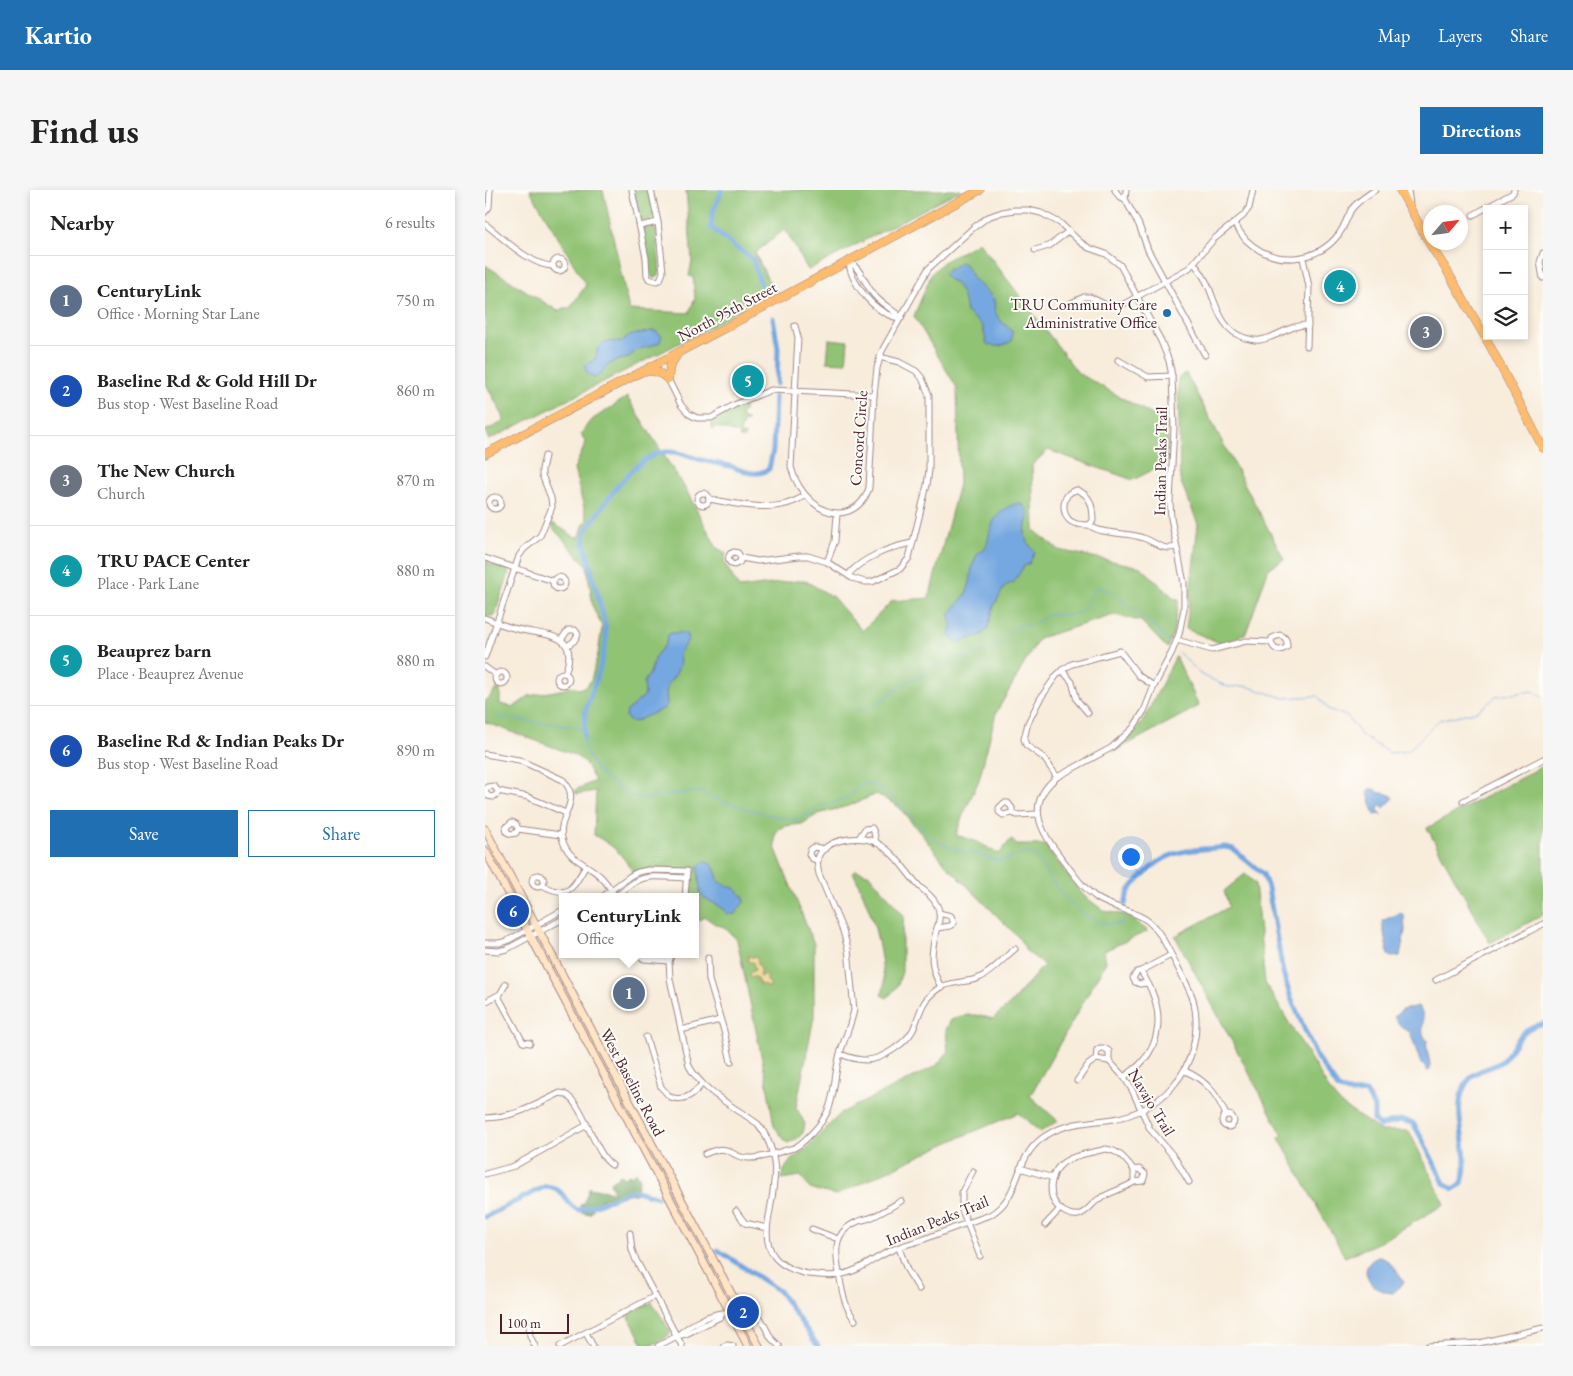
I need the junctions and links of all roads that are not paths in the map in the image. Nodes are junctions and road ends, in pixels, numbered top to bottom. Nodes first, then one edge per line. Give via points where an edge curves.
1 (490, 190) edge
2 (632, 190) edge
3 (651, 190) edge
4 (980, 190) edge
5 (1115, 190) edge
6 (1126, 190) edge
7 (1253, 190) edge
8 (1375, 190) edge
9 (1394, 190) edge
10 (1401, 190) edge
11 (1408, 190) edge
12 (1514, 190) edge
13 (1125, 199) junction
14 (1410, 208) junction
15 (1028, 210) joint
16 (485, 212) edge
17 (1473, 214) dead end
18 (657, 222) junction
19 (485, 224) edge
20 (1234, 224) junction
21 (640, 226) junction
22 (1069, 231) junction
23 (1035, 250) dead end
24 (1543, 253) edge
25 (1303, 258) junction
26 (849, 260) junction
27 (1194, 263) junction
28 (553, 266) dead end
29 (1543, 278) edge
30 (1165, 282) junction
31 (1138, 297) junction
32 (1071, 303) dead end
33 (901, 318) junction
34 (1307, 325) junction
35 (795, 326) dead end
36 (1307, 346) dead end
37 (679, 352) junction
38 (1205, 355) dead end
39 (880, 357) junction
40 (1118, 360) dead end
41 (642, 372) junction
42 (1172, 376) junction
43 (668, 379) junction
44 (795, 390) junction
45 (874, 395) junction
46 (1543, 448) edge
47 (485, 454) edge
48 (545, 456) dead end
49 (805, 495) junction
50 (709, 499) dead end
51 (837, 514) junction
52 (1089, 525) junction
53 (912, 543) junction
54 (1176, 548) junction
55 (485, 558) edge
56 (741, 558) dead end
57 (827, 562) junction
58 (514, 569) junction
59 (848, 575) junction
60 (553, 580) dead end
61 (485, 618) edge
62 (497, 622) junction
63 (561, 640) junction
64 (1177, 640) junction
65 (1271, 642) dead end
66 (567, 646) junction
67 (485, 657) edge
68 (485, 667) edge
69 (1062, 670) junction
70 (565, 673) dead end
71 (496, 675) dead end
72 (1154, 686) junction
73 (1088, 713) dead end
74 (485, 754) edge
75 (1543, 759) edge
76 (1057, 777) junction
77 (498, 791) dead end
78 (1463, 801) dead end
79 (566, 813) junction
80 (1012, 813) dead end
81 (1038, 814) junction
82 (485, 829) edge
83 (518, 829) dead end
84 (561, 836) junction
85 (859, 838) junction
86 (876, 843) junction
87 (825, 849) junction
88 (485, 850) edge
89 (817, 861) junction
90 (586, 866) junction
91 (686, 878) junction
92 (542, 885) dead end
93 (612, 891) junction
94 (608, 893) edge
95 (620, 893) edge
96 (685, 893) edge
97 (559, 913) edge
98 (939, 913) junction
99 (559, 920) edge
100 (1543, 924) edge
101 (537, 928) junction
102 (937, 928) junction
103 (527, 929) junction
104 (531, 936) junction
105 (485, 943) edge
106 (1015, 949) dead end
107 (485, 950) edge
108 (1171, 955) junction
109 (642, 958) edge
110 (670, 958) edge
111 (708, 958) dead end
112 (669, 961) junction
113 (1141, 971) junction
114 (1436, 980) dead end
115 (1147, 983) junction
116 (506, 984) dead end
117 (941, 987) junction
118 (497, 996) junction
119 (485, 1002) edge
120 (720, 1020) junction
121 (681, 1030) junction
122 (646, 1037) dead end
123 (530, 1044) dead end
124 (840, 1054) junction
125 (1096, 1059) junction
126 (1109, 1061) junction
127 (731, 1062) dead end
128 (1185, 1071) junction
129 (1124, 1077) junction
130 (1077, 1081) dead end
131 (702, 1084) junction
132 (1140, 1111) junction
133 (1226, 1115) dead end
134 (485, 1118) edge
135 (587, 1126) junction
136 (773, 1153) junction
137 (705, 1154) dead end
138 (612, 1165) dead end
139 (1020, 1168) junction
140 (1134, 1170) junction
141 (973, 1171) dead end
142 (485, 1174) edge
143 (1053, 1178) junction
144 (1134, 1182) junction
145 (1189, 1182) dead end
146 (901, 1201) dead end
147 (1061, 1209) junction
148 (736, 1211) dead end
149 (966, 1224) junction
150 (1045, 1224) dead end
151 (767, 1228) junction
152 (812, 1229) dead end
153 (630, 1233) dead end
154 (838, 1238) junction
155 (899, 1248) junction
156 (980, 1256) dead end
157 (839, 1275) junction
158 (919, 1289) dead end
159 (655, 1296) junction
160 (738, 1306) junction
161 (727, 1312) junction
162 (855, 1320) dead end
163 (529, 1325) dead end
164 (1543, 1328) edge
165 (586, 1332) junction
166 (677, 1336) junction
167 (1456, 1345) edge
168 (535, 1346) edge
169 (560, 1346) edge
170 (593, 1346) edge
171 (658, 1346) edge
172 (682, 1346) edge
173 (724, 1346) edge
174 (733, 1346) edge
175 (748, 1346) edge
176 (759, 1346) edge
177 (779, 1346) edge
178 (1428, 1346) edge

1 - 16 street via 489,207
2 - 21 street
3 - 18 street
4 - 26 main road, North 95th Street
5 - 13 street
6 - 13 street
7 - 20 street via 1249,208
8 - 25 street via 1352,208 1335,238
9 - 14 street
10 - 14 main road
11 - 14 street
12 - 17 street via 1513,194
13 - 30 street
14 - 46 main road via 1489,344
15 - 22 street, Indian Peaks Trail via 1052,218
15 - 33 street, Concord Circle via 1002,212 980,222 928,269
18 - 21 street
18 - 21 street via 663,272 660,280 656,281 647,275
19 - 28 street via 531,259
20 - 25 street via 1247,240 1267,253
20 - 27 street via 1214,239
22 - 23 street via 1049,246
22 - 31 street, Indian Peaks Trail via 1089,248 1114,259
24 - 29 street via 1540,262
25 - 34 street via 1309,287
26 - 33 street via 849,270 869,300 892,318
26 - 37 main road, North 95th Street
27 - 30 street
27 - 34 street via 1207,282 1220,316 1228,329 1238,336 1255,341 1269,339 1293,326
30 - 31 street
30 - 38 street
31 - 32 street via 1114,306 1090,297
31 - 42 street, Indian Peaks Trail via 1165,348
33 - 39 street, Concord Circle
34 - 36 street
35 - 44 street via 798,337
37 - 41 main road, North 95th Street
37 - 43 main road via 669,366
39 - 45 street, Concord Circle
39 - 53 street via 916,371 929,394 929,470
40 - 42 street via 1148,377
41 - 43 main road via 658,372
41 - 47 main road, North 95th Street
42 - 54 street, Indian Peaks Trail via 1175,428 1170,503
43 - 44 street via 681,405 697,418 711,418 771,390
44 - 45 street
44 - 49 street via 791,467
45 - 51 street, Concord Circle via 869,488 856,507
48 - 58 street via 542,475 552,507 543,532 524,549
49 - 50 street via 789,503 760,506
49 - 51 street via 818,506
51 - 57 street via 835,541
52 - 52 street via 1093,521 1090,500 1083,492 1070,492 1065,500 1068,519 1076,524
52 - 54 street via 1143,537 1161,548
53 - 59 street via 860,564
53 - 59 street via 909,558 900,569 873,582 857,581
54 - 64 street, Indian Peaks Trail via 1185,591
55 - 58 street
56 - 57 street via 758,561 809,556
57 - 59 street
58 - 60 street
58 - 62 street
61 - 62 street
62 - 63 street
62 - 67 street
63 - 66 street
63 - 66 street via 568,630 575,630 576,639
64 - 65 street via 1212,650 1246,641
64 - 72 street, Indian Peaks Trail
66 - 70 street via 569,660
68 - 71 street
69 - 72 street via 1072,664 1120,651 1139,676
69 - 73 street via 1072,682 1077,700
69 - 76 street via 1040,699 1028,723 1025,739 1028,747 1044,758
72 - 76 street, Indian Peaks Trail via 1140,717 1123,739
74 - 79 street via 519,760 563,780 571,792
75 - 78 street
76 - 81 street, Indian Peaks Trail via 1039,800
77 - 79 street via 528,797
79 - 84 street
80 - 81 street
81 - 108 street, Indian Peaks Trail via 1043,832 1084,887 1103,901 1147,921
82 - 101 main road, West Baseline Road
83 - 84 street
84 - 90 street via 570,855
85 - 86 street
85 - 86 street via 865,829 872,828
85 - 87 street via 841,841
86 - 98 street via 887,850 930,896
87 - 89 street
87 - 89 street via 810,850 811,858
88 - 103 main road, West Baseline Road
89 - 124 street via 819,874 843,932 852,978 853,1019
90 - 92 street via 568,890 556,892
90 - 93 street
91 - 93 street via 687,871 648,870 630,876
91 - 95 street via 643,878
91 - 96 street
93 - 94 street
97 - 101 street
98 - 102 street
98 - 102 street via 951,916 954,923
99 - 101 street
100 - 114 street
101 - 103 street
101 - 104 street
101 - 160 main road, West Baseline Road
102 - 117 street via 931,959
103 - 104 main road, West Baseline Road
103 - 105 street via 507,941
104 - 107 street via 507,949
104 - 161 main road, West Baseline Road
106 - 117 street via 984,975
108 - 113 street
108 - 128 street, Indian Peaks Trail via 1187,984 1196,1016 1193,1047
109 - 112 street
110 - 112 street, Indian Peaks Trail
111 - 120 street via 709,980
112 - 121 street, Indian Peaks Trail
113 - 115 street
113 - 115 street via 1133,978 1135,982
115 - 129 street via 1157,1011 1158,1027 1145,1059
116 - 118 street
117 - 124 street via 924,1003 910,1034 896,1048 869,1060
118 - 119 street
118 - 123 street via 523,1042
120 - 121 street
120 - 127 street
121 - 131 street, Indian Peaks Trail via 689,1066
122 - 131 street via 661,1087 670,1097 689,1097
124 - 136 street via 827,1116 800,1145
125 - 126 street, Navajo Trail
125 - 126 street, Navajo Trail via 1097,1050 1104,1048 1109,1051
125 - 130 street, Navajo Trail via 1087,1065
126 - 129 street, Navajo Trail
128 - 132 street, Indian Peaks Trail via 1162,1098
128 - 133 street via 1215,1093
129 - 132 street, Navajo Trail
131 - 136 street, Indian Peaks Trail via 757,1124
132 - 139 street, Indian Peaks Trail via 1053,1131 1034,1146
132 - 145 street, Navajo Trail
134 - 135 street via 514,1115 560,1092 568,1094
135 - 138 street
135 - 142 street via 514,1166
136 - 137 street via 751,1158 731,1150 716,1149
136 - 151 street, Indian Peaks Trail via 775,1179
139 - 143 street
139 - 149 street, Indian Peaks Trail via 1003,1205 990,1215
140 - 143 street via 1118,1152 1105,1149 1065,1162
140 - 144 street
140 - 144 street via 1145,1174 1143,1181
141 - 149 street via 961,1201
143 - 147 street via 1051,1198
144 - 147 street via 1099,1199 1078,1215 1067,1214
146 - 154 street via 870,1218 857,1221
147 - 150 street
148 - 151 street via 745,1223
149 - 155 street, Indian Peaks Trail
149 - 156 street
151 - 157 street, Indian Peaks Trail via 769,1248 783,1266 815,1275
152 - 154 street
153 - 159 street via 636,1260
154 - 157 street
155 - 157 street, Indian Peaks Trail
155 - 158 street
157 - 162 street via 847,1310
159 - 165 street
159 - 166 street
160 - 161 street
160 - 176 main road, West Baseline Road
160 - 177 street via 752,1304
161 - 166 street
161 - 175 main road, West Baseline Road
163 - 168 street
164 - 167 street via 1487,1342
165 - 169 street
165 - 170 street
166 - 171 street
166 - 172 street
167 - 178 street
173 - 174 street

